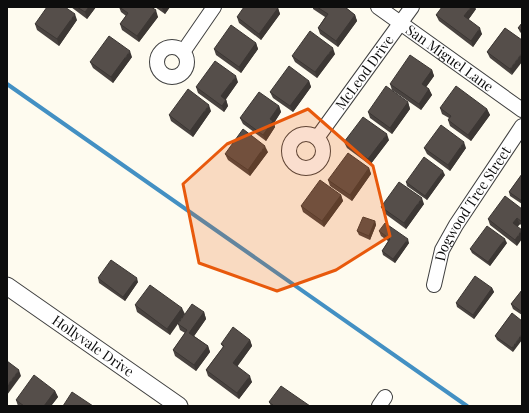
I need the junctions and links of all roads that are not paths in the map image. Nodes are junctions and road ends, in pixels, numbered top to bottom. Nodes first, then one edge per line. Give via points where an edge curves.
1 (214, 7) edge
2 (378, 7) edge
3 (412, 7) edge
4 (401, 23) junction
5 (183, 52) dead end
6 (522, 110) edge
7 (522, 126) edge
8 (317, 138) dead end
9 (434, 285) dead end
10 (7, 286) edge
11 (179, 406) edge

1 - 5 street
2 - 4 street, San Miguel Lane
3 - 4 street, McLeod Drive
4 - 6 street, San Miguel Lane
4 - 8 street, McLeod Drive
7 - 9 street, Dogwood Tree Street via 442,250
10 - 11 street, Hollyvale Drive

